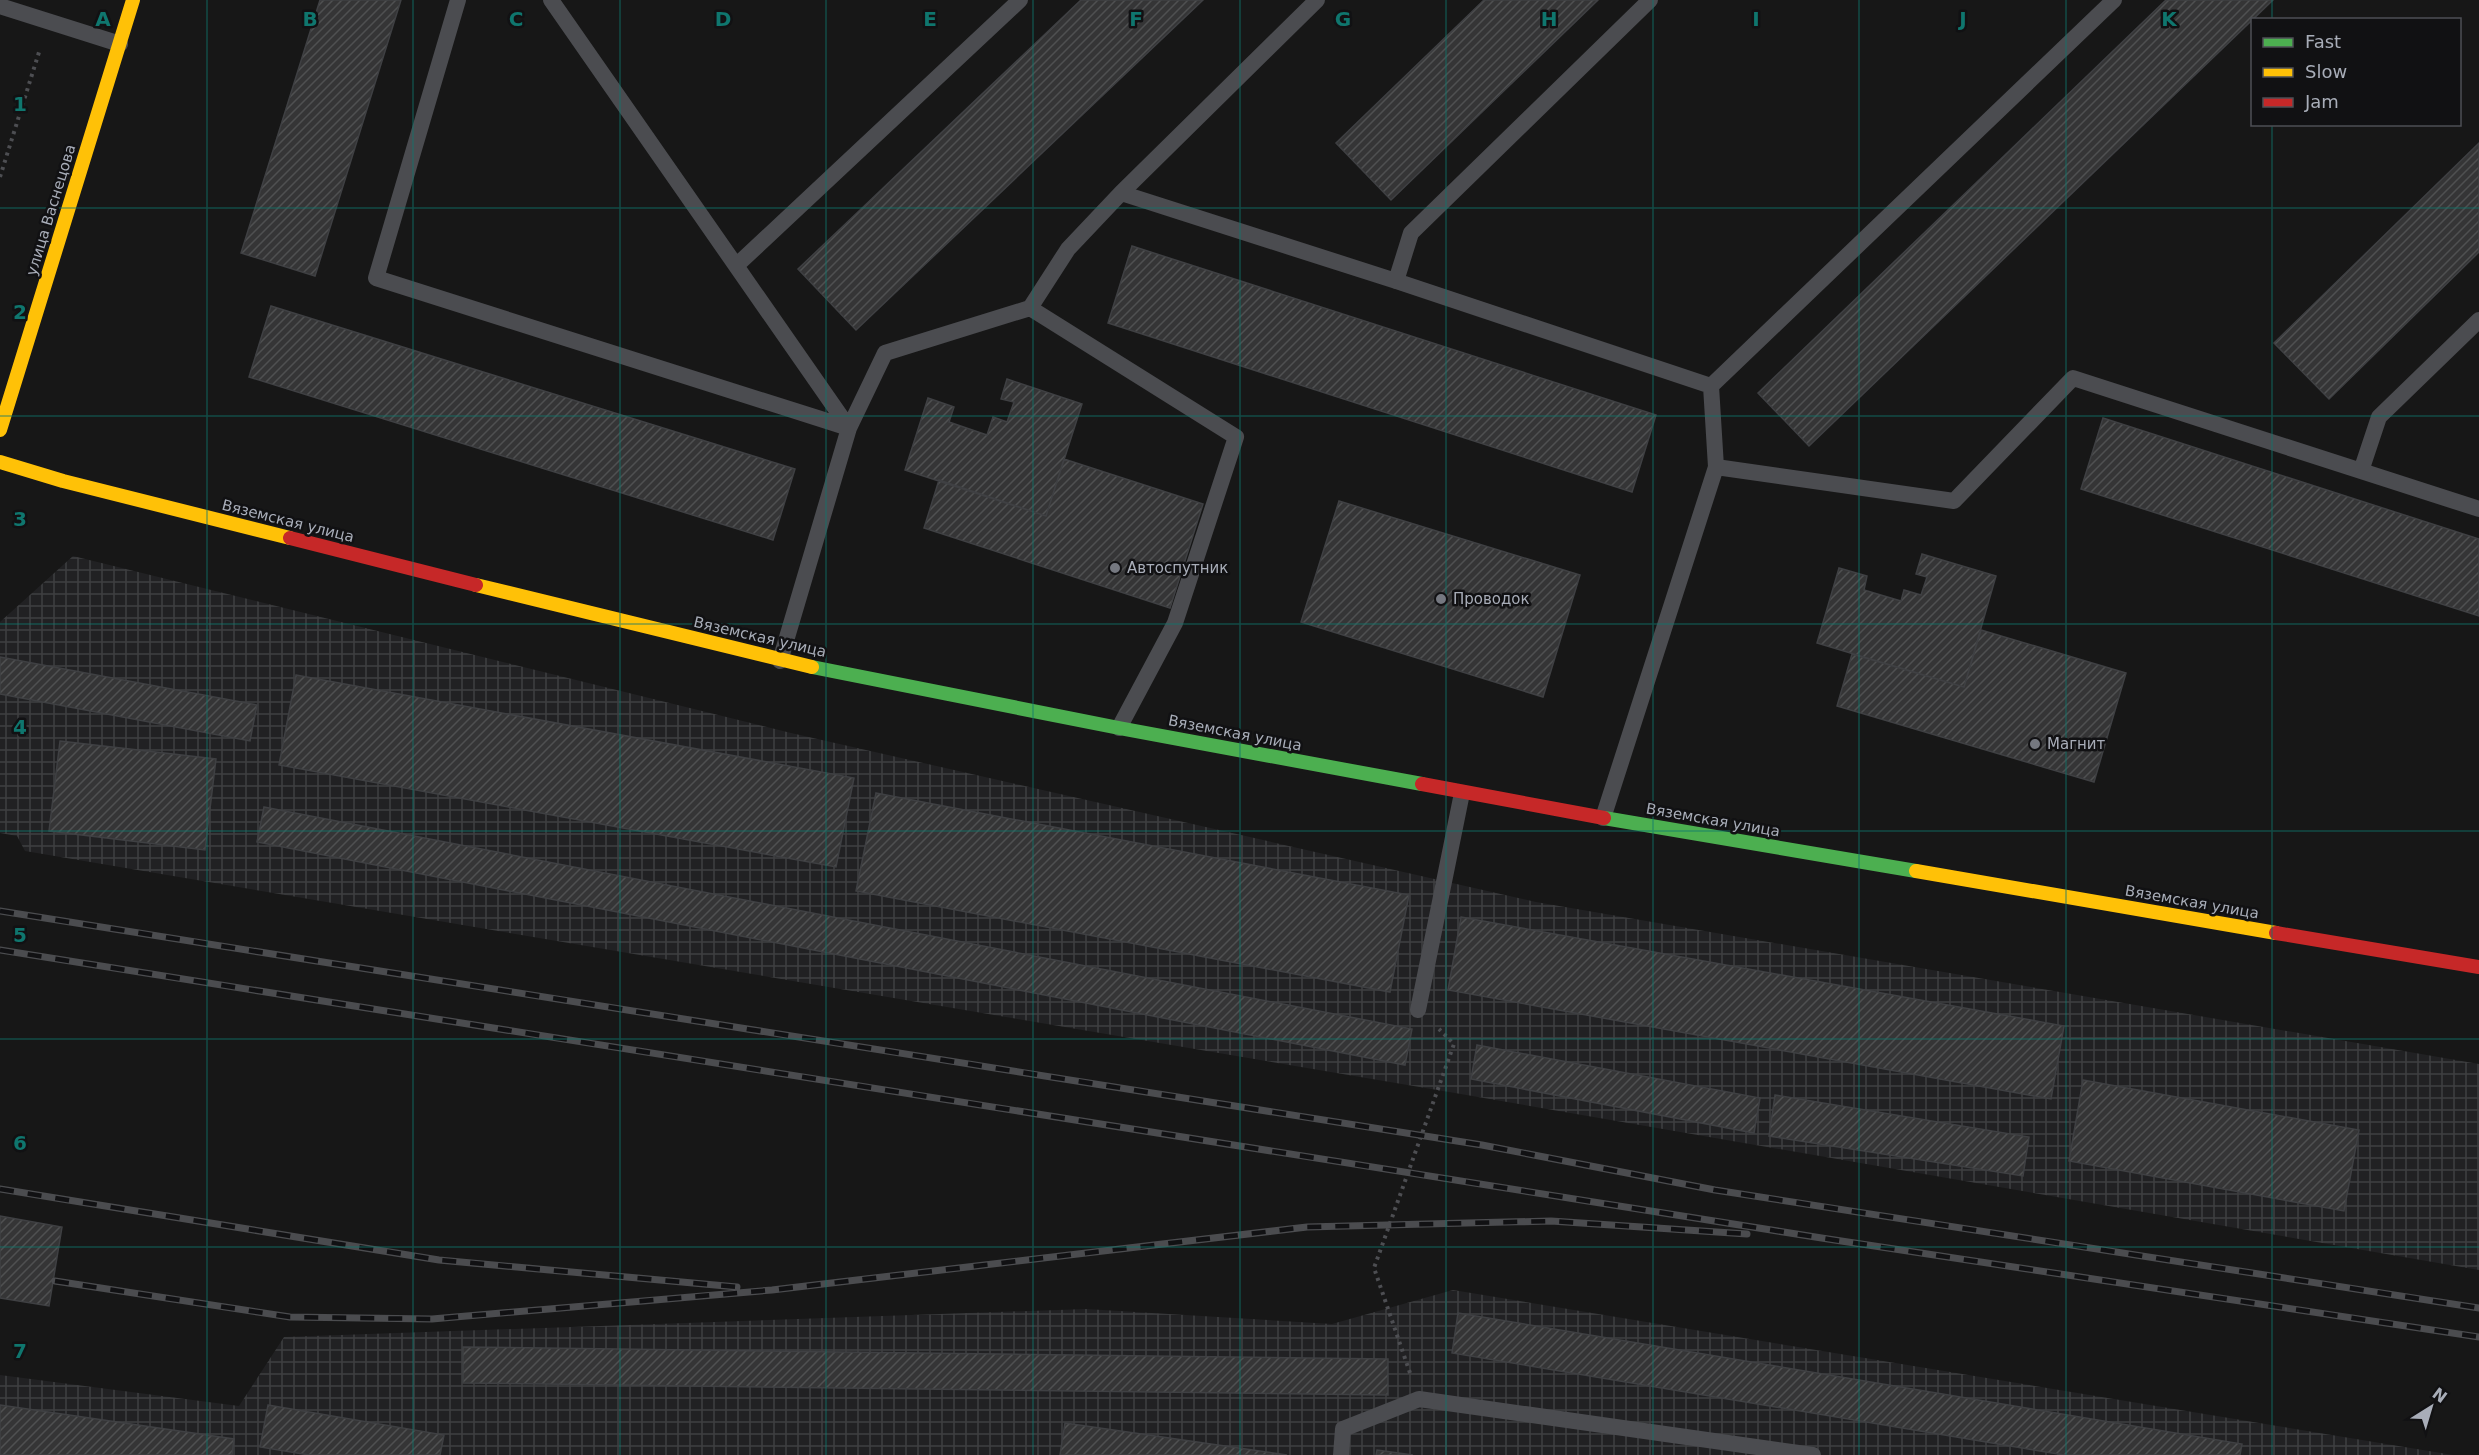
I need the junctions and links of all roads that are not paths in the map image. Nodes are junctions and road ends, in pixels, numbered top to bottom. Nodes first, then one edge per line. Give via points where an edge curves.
1 (133, 0) edge
2 (458, 0) edge
3 (551, 0) edge
4 (1020, 0) edge
5 (1317, 0) edge
6 (1650, 0) edge
7 (2114, 0) edge
8 (0, 6) edge
9 (120, 44) junction
10 (1121, 193) junction
11 (737, 265) junction
12 (1396, 281) junction
13 (1030, 308) junction
14 (2479, 320) edge
15 (1711, 386) junction
16 (849, 428) junction
17 (0, 430) edge
18 (0, 462) edge
19 (1716, 467) junction
20 (2361, 471) junction
21 (2479, 509) edge
22 (780, 661) junction
23 (1119, 728) junction
24 (1462, 792) junction
25 (1603, 818) junction
26 (2479, 967) edge
27 (1418, 1010) road end
28 (1341, 1455) edge
29 (1813, 1455) edge

1 - 9 street, улица Васнецова
2 - 16 lane via 376,278
3 - 11 lane
4 - 11 lane
5 - 10 lane
6 - 12 lane via 1411,233
7 - 15 lane
8 - 9 lane
9 - 17 street, улица Васнецова
10 - 12 lane
10 - 13 lane via 1068,249
11 - 16 lane
12 - 15 lane
13 - 16 lane via 885,353
13 - 23 lane via 1236,437 1175,623
14 - 20 lane via 2379,417
15 - 19 lane
16 - 22 lane
18 - 22 street, Вяземская улица via 74,484
19 - 20 lane via 1954,501 2073,378
19 - 25 lane
20 - 21 lane
22 - 23 street, Вяземская улица
23 - 24 street, Вяземская улица
24 - 25 street, Вяземская улица
24 - 27 lane
25 - 26 street, Вяземская улица
28 - 29 lane via 1343,1429 1419,1399

